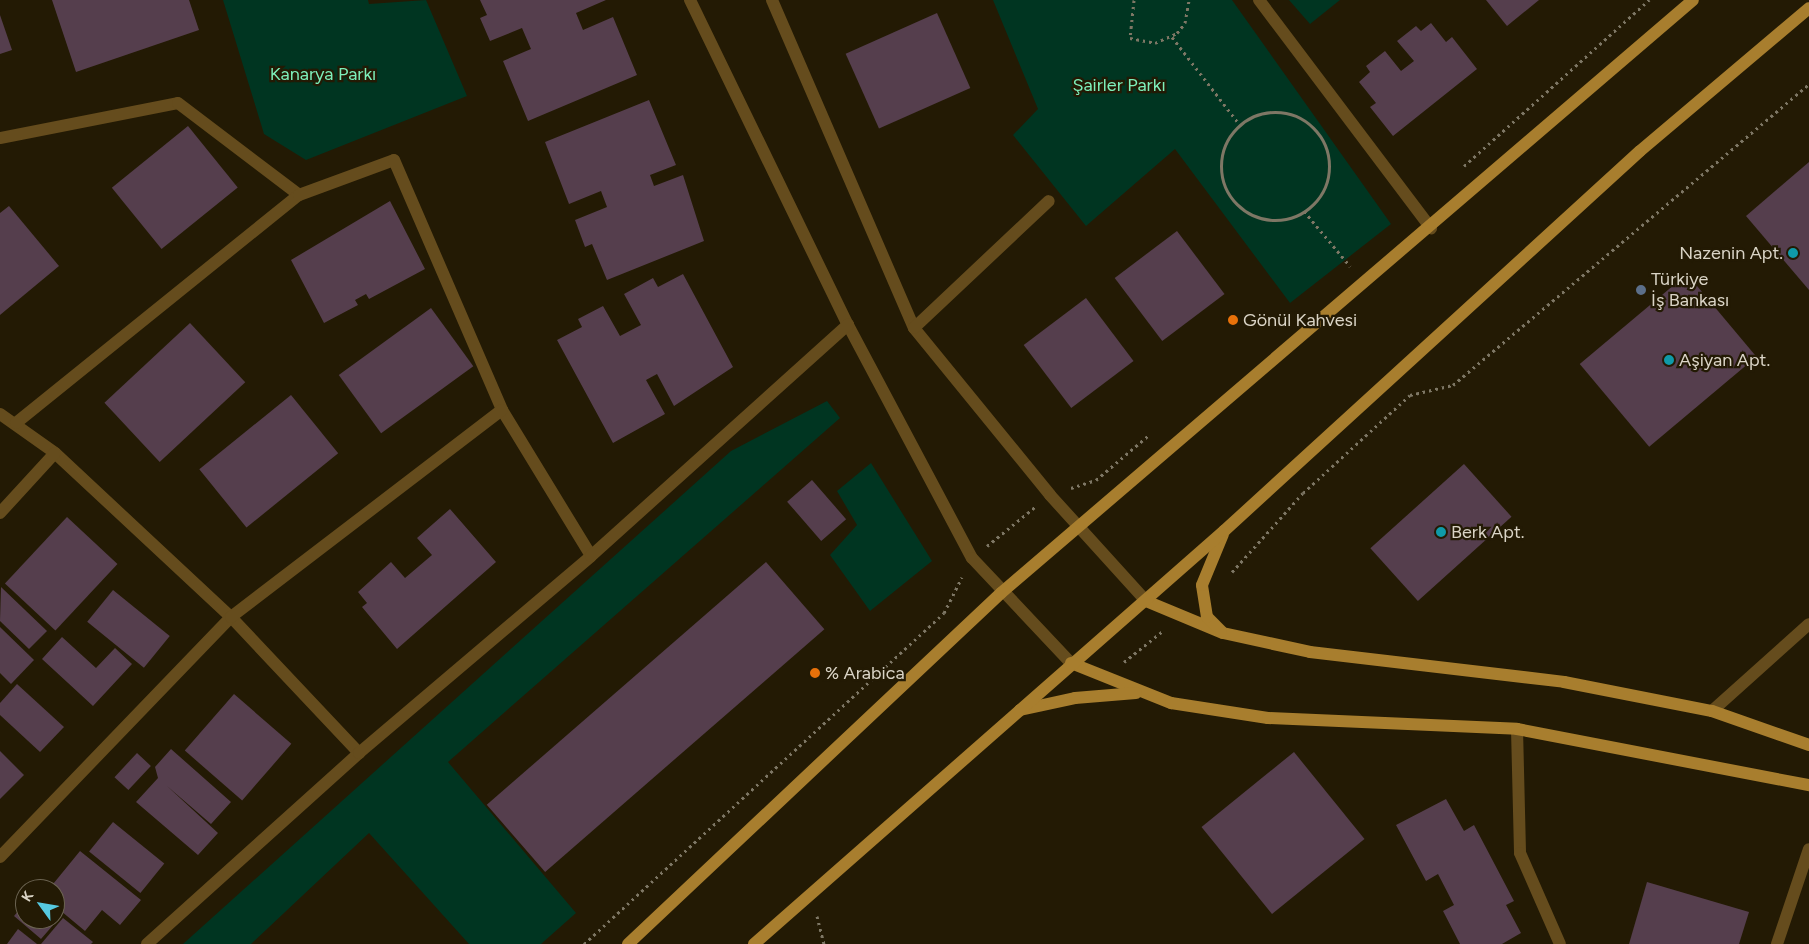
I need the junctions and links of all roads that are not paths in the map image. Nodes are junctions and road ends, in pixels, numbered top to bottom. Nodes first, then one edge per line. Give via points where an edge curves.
1 (690, 0) edge
2 (772, 0) edge
3 (1259, 0) edge
4 (1693, 0) edge
5 (1808, 9) edge
6 (0, 138) edge
7 (300, 194) junction
8 (1049, 201) dead end
9 (1431, 228) junction
10 (848, 325) junction
11 (914, 328) junction
12 (502, 410) junction
13 (0, 414) edge
14 (16, 423) junction
15 (55, 453) junction
16 (0, 513) edge
17 (1081, 528) junction
18 (1224, 531) junction
19 (591, 556) junction
20 (1001, 593) junction
21 (1146, 601) junction
22 (231, 617) junction
23 (1809, 624) edge
24 (1222, 633) junction
25 (1071, 663) junction
26 (1142, 693) junction
27 (1017, 711) junction
28 (1712, 711) junction
29 (1517, 728) junction
30 (1809, 745) edge
31 (359, 753) junction
32 (1809, 785) edge
33 (1809, 849) edge
34 (0, 857) edge
35 (146, 944) edge
36 (628, 944) edge
37 (754, 944) edge
38 (1560, 944) edge
39 (1777, 944) edge

1 - 10 street
2 - 11 street
3 - 9 street
4 - 9 main road
5 - 18 main road via 1640,151
6 - 7 street via 178,102
7 - 12 street via 394,160
7 - 14 street
8 - 11 street
9 - 17 main road
10 - 19 street
10 - 20 street via 972,558
11 - 17 street
12 - 19 street
12 - 22 street
13 - 14 street
14 - 15 street
15 - 16 street
15 - 22 street
17 - 20 main road
17 - 21 street
18 - 21 main road
18 - 24 main road via 1202,586 1207,617
19 - 31 street
20 - 25 street
20 - 36 main road
21 - 24 main road via 1180,619
21 - 25 main road
22 - 31 street
22 - 34 street
23 - 28 street
24 - 28 main road via 1310,652 1564,682
25 - 26 main road
25 - 27 main road
26 - 27 main road via 1076,698
26 - 29 main road via 1171,703 1268,718
27 - 37 main road
28 - 30 main road
29 - 32 main road
29 - 38 street via 1520,853
31 - 35 street
33 - 39 street

